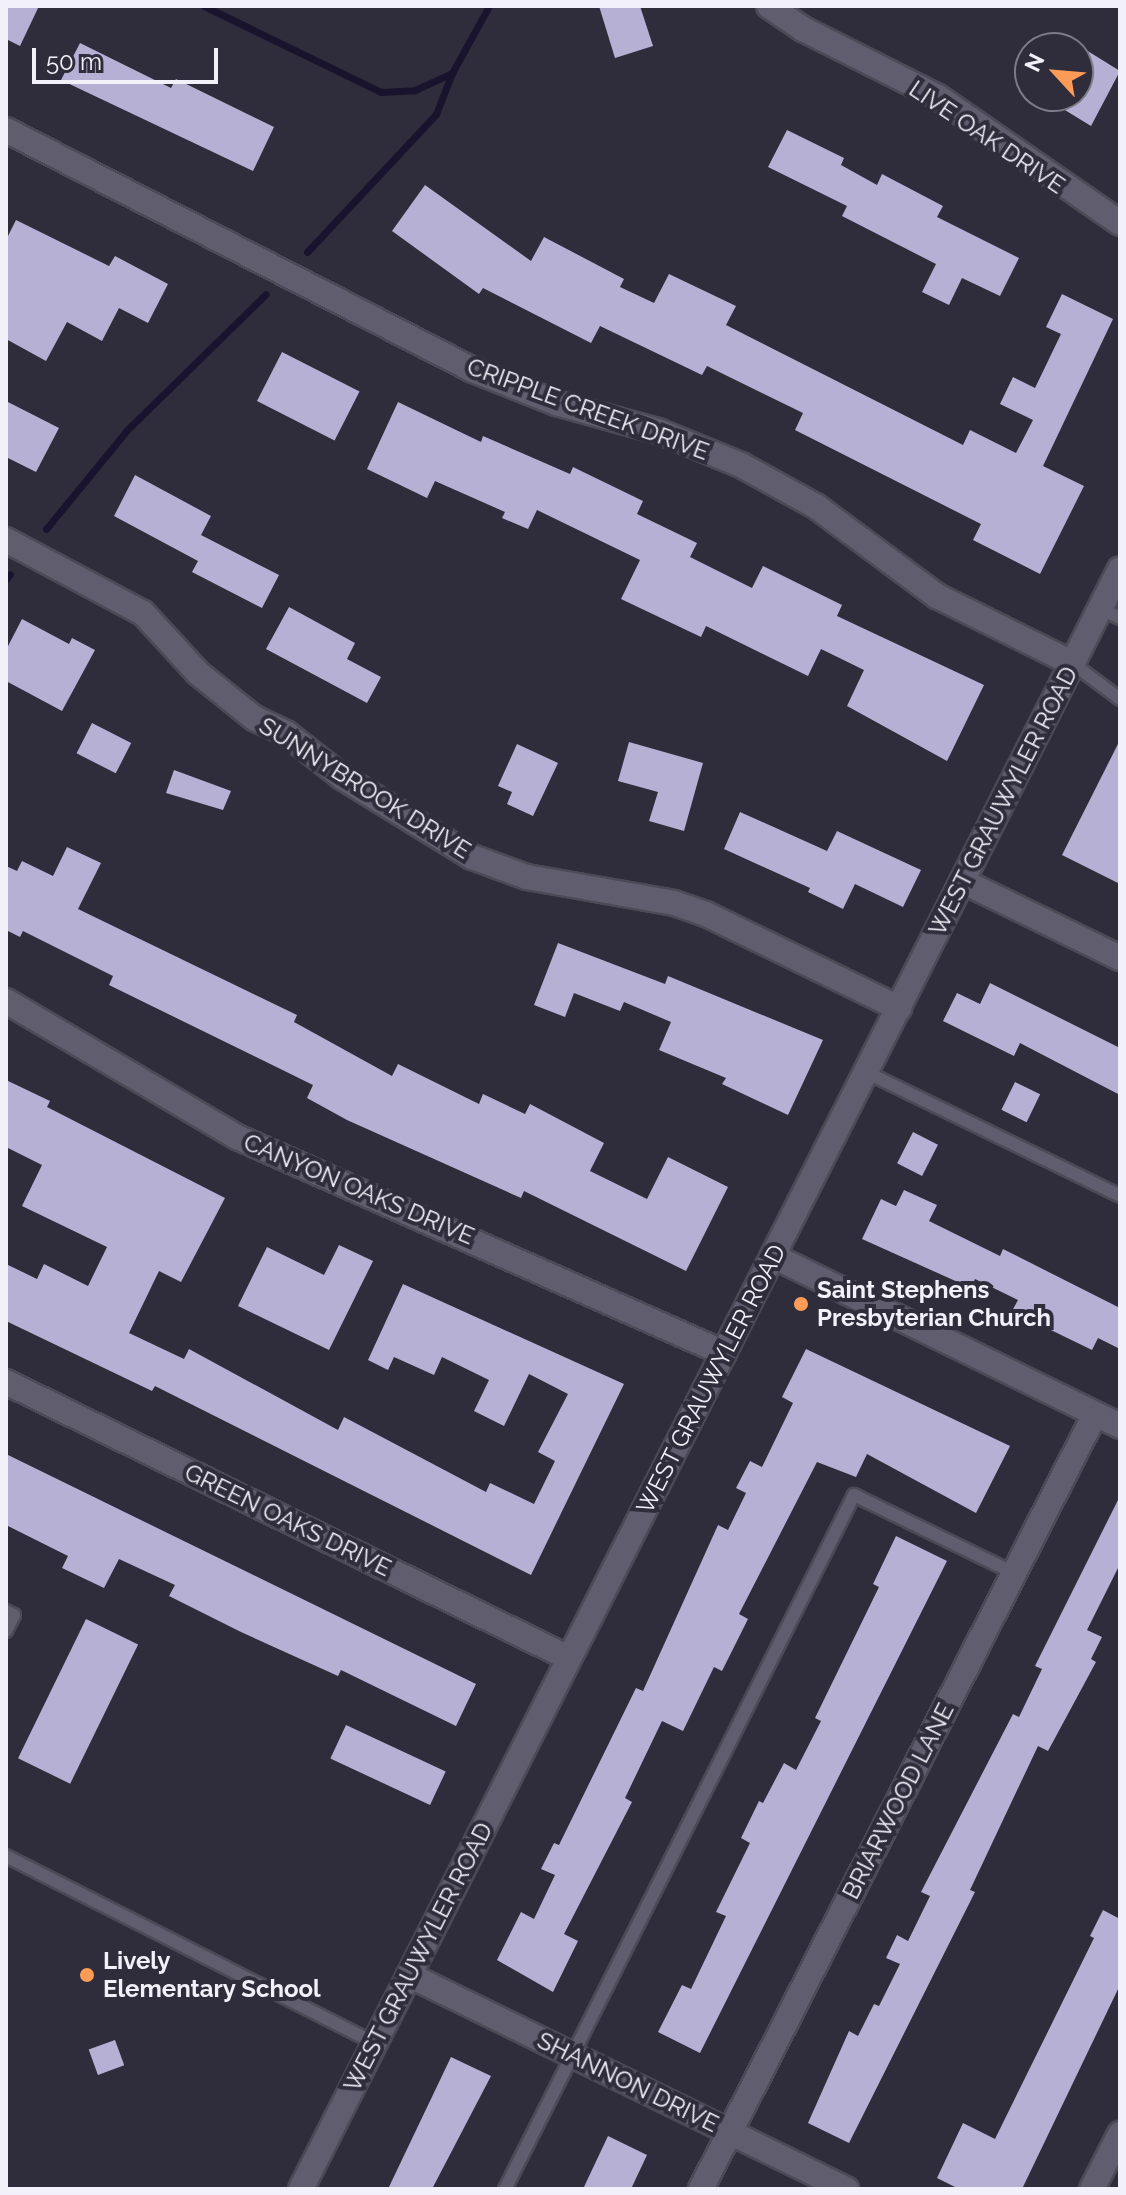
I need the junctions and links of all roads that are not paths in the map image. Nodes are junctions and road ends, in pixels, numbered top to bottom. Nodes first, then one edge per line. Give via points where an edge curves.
1 (769, 6) edge
2 (6, 130) edge
3 (1120, 223) edge
4 (6, 540) edge
5 (1120, 569) edge
6 (1110, 613) edge
7 (1072, 663) junction
8 (1120, 699) edge
9 (962, 881) junction
10 (1120, 958) edge
11 (6, 1001) edge
12 (899, 1008) junction
13 (866, 1072) junction
14 (1120, 1196) edge
15 (773, 1256) junction
16 (724, 1353) junction
17 (6, 1382) edge
18 (1095, 1414) junction
19 (1120, 1426) edge
20 (1014, 1573) junction
21 (6, 1611) edge
22 (6, 1631) edge
23 (569, 1658) junction
24 (6, 1856) edge
25 (409, 1975) junction
26 (375, 2043) junction
27 (574, 2055) junction
28 (730, 2131) junction
29 (1120, 2134) edge
30 (301, 2189) edge
31 (505, 2189) edge
32 (701, 2189) edge
33 (846, 2189) edge
34 (1092, 2189) edge

1 - 3 street, LIVE OAK DRIVE via 803,29 938,97
2 - 7 street, CRIPPLE CREEK DRIVE via 471,369 556,403 658,431 741,465 817,507 937,596
4 - 12 street, SUNNYBROOK DRIVE via 143,613 198,673 254,718 286,733 342,777 472,857 527,877 674,903 706,914
5 - 6 street, WEST GRAUWYLER ROAD
6 - 7 street, WEST GRAUWYLER ROAD
7 - 8 lane
7 - 9 street, WEST GRAUWYLER ROAD
9 - 10 street
9 - 12 street, WEST GRAUWYLER ROAD
11 - 16 street, CANYON OAKS DRIVE via 237,1137
12 - 13 street, WEST GRAUWYLER ROAD
13 - 14 lane
13 - 15 street, WEST GRAUWYLER ROAD
15 - 16 street, WEST GRAUWYLER ROAD
15 - 18 street
16 - 23 street, WEST GRAUWYLER ROAD
17 - 23 street, GREEN OAKS DRIVE
18 - 19 street
18 - 20 street, BRIARWOOD LANE
20 - 27 lane via 854,1495
20 - 28 street, BRIARWOOD LANE
21 - 22 lane via 14,1615
23 - 25 street, WEST GRAUWYLER ROAD
24 - 26 lane
25 - 26 street, WEST GRAUWYLER ROAD
25 - 27 street, SHANNON DRIVE
26 - 30 street, WEST GRAUWYLER ROAD
27 - 28 street, SHANNON DRIVE
27 - 31 lane
28 - 32 street, BRIARWOOD LANE
28 - 33 street, SHANNON DRIVE
29 - 34 street

